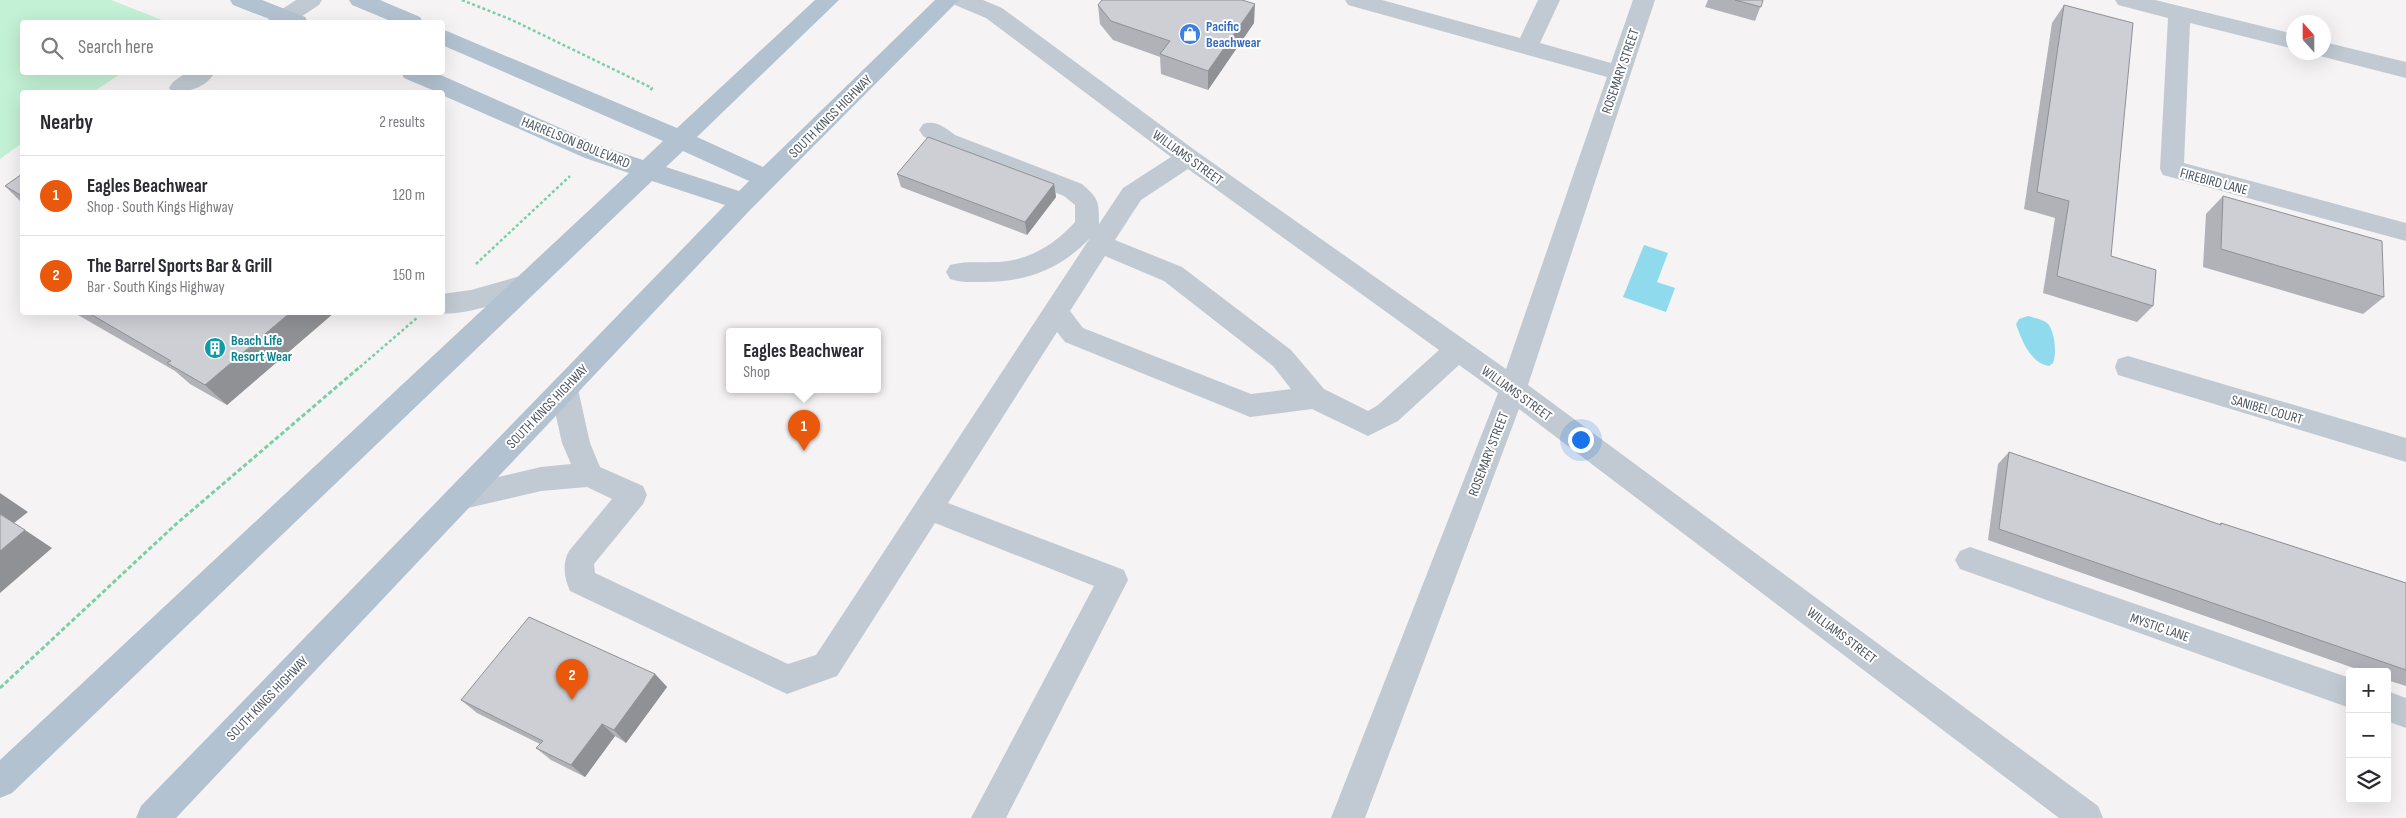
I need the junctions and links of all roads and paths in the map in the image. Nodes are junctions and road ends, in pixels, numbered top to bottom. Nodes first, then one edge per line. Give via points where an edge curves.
1 (241, 0) edge
2 (311, 0) edge
3 (360, 0) edge
4 (462, 0) edge
5 (828, 0) edge
6 (948, 0) edge
7 (963, 0) edge
8 (1356, 0) edge
9 (1445, 0) edge
10 (1550, 0) edge
11 (1644, 0) edge
12 (2129, 0) edge
13 (2179, 13) junction
14 (285, 20) edge
15 (288, 20) edge
16 (407, 20) edge
17 (512, 20) dead end
18 (1434, 21) junction
19 (445, 37) edge
20 (2286, 40) edge
21 (1527, 47) junction
22 (2331, 52) edge
23 (2406, 70) edge
24 (1619, 73) junction
25 (200, 75) edge
26 (419, 75) edge
27 (181, 88) dead end
28 (931, 130) dead end
29 (680, 139) junction
30 (1188, 157) junction
31 (647, 170) junction
32 (767, 179) junction
33 (743, 202) junction
34 (2406, 232) edge
35 (1100, 244) junction
36 (959, 272) dead end
37 (524, 285) junction
38 (445, 304) edge
39 (1054, 310) junction
40 (419, 315) edge
41 (1458, 349) junction
42 (2128, 367) dead end
43 (564, 389) junction
44 (1513, 389) junction
45 (1314, 397) junction
46 (2406, 450) edge
47 (589, 475) junction
48 (458, 498) junction
49 (928, 508) junction
50 (1970, 560) dead end
51 (0, 688) edge
52 (2346, 692) edge
53 (2391, 707) edge
54 (2406, 713) edge
55 (0, 782) edge
56 (153, 818) edge
57 (988, 818) edge
58 (1348, 818) edge
59 (2086, 818) edge

1 - 14 main road
2 - 15 street
3 - 16 main road
4 - 17 path
5 - 29 main road
6 - 32 main road, SOUTH KINGS HIGHWAY
7 - 30 street, WILLIAMS STREET via 994,13
8 - 18 street
9 - 18 street
10 - 21 street
11 - 24 street, ROSEMARY STREET
12 - 13 street
13 - 20 street
13 - 34 street, FIREBIRD LANE via 2172,169
18 - 21 street
19 - 29 main road
21 - 24 street
22 - 23 street
24 - 44 street, ROSEMARY STREET
25 - 27 street
26 - 31 main road, HARRELSON BOULEVARD via 593,152
28 - 36 street via 946,141 1073,190 1087,202 1087,225 1073,242 1042,262 1014,271
29 - 31 main road
29 - 32 main road
30 - 35 street via 1132,194
30 - 41 street, WILLIAMS STREET
31 - 33 main road, HARRELSON BOULEVARD
31 - 37 main road
32 - 33 main road, SOUTH KINGS HIGHWAY
33 - 43 main road, SOUTH KINGS HIGHWAY
35 - 39 street
35 - 45 street via 1173,274 1282,358
37 - 38 street
37 - 55 main road
39 - 45 street via 1074,335 1250,406
39 - 49 street
40 - 51 path via 175,525
41 - 44 street, WILLIAMS STREET
41 - 45 street via 1388,413 1368,424
42 - 46 street, SANIBEL COURT
43 - 47 street via 576,442
43 - 48 main road, SOUTH KINGS HIGHWAY
44 - 58 street, ROSEMARY STREET
44 - 59 street, WILLIAMS STREET
47 - 48 street via 541,480
47 - 49 street via 633,494 579,560 581,581 787,679 826,666
48 - 56 main road, SOUTH KINGS HIGHWAY
49 - 57 street via 1113,580
50 - 52 street, MYSTIC LANE
53 - 54 street

